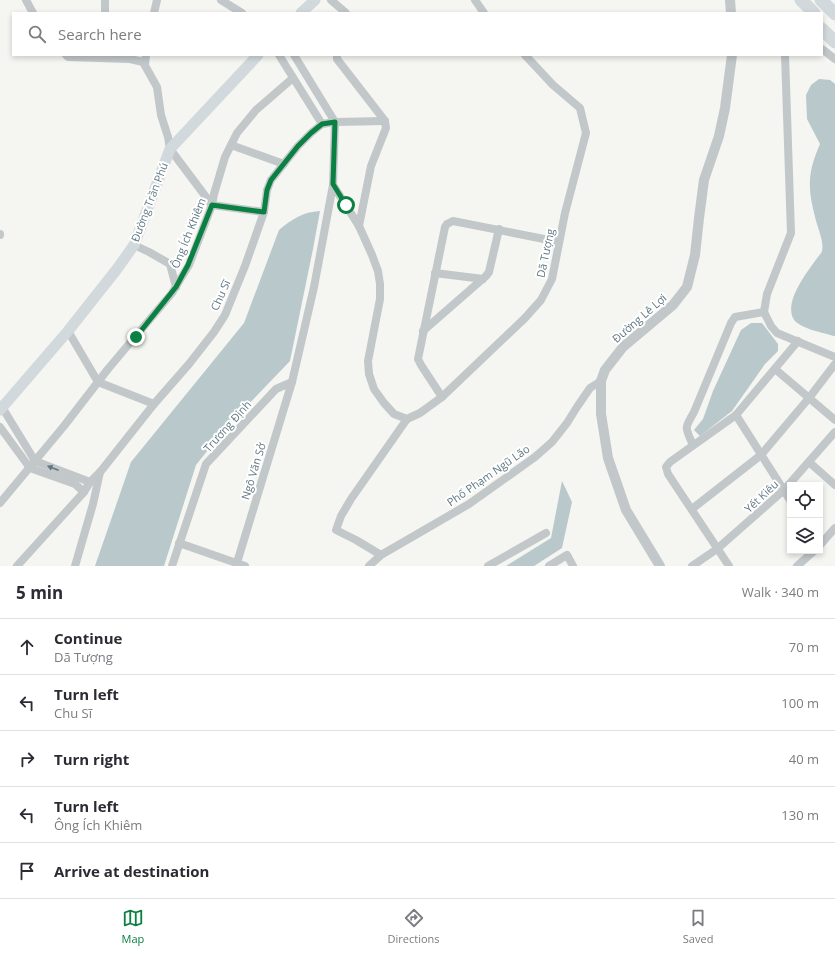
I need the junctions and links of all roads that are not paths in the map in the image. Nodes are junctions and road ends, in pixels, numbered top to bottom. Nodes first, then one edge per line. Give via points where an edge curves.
1 (26, 0) edge
2 (105, 0) edge
3 (157, 0) edge
4 (221, 0) edge
5 (315, 0) edge
6 (331, 0) edge
7 (475, 0) edge
8 (730, 0) edge
9 (792, 0) edge
10 (801, 0) edge
11 (820, 0) edge
12 (830, 0) edge
13 (835, 5) edge
14 (32, 12) edge
15 (105, 12) edge
16 (154, 12) edge
17 (240, 12) edge
18 (302, 12) edge
19 (345, 12) edge
20 (483, 12) edge
21 (731, 12) edge
22 (804, 12) edge
23 (813, 12) edge
24 (835, 14) edge
25 (823, 21) edge
26 (823, 30) edge
27 (835, 33) edge
28 (835, 42) edge
29 (823, 50) edge
30 (67, 56) edge
31 (146, 56) edge
32 (257, 56) edge
33 (280, 56) edge
34 (295, 56) edge
35 (337, 56) edge
36 (526, 56) edge
37 (732, 56) edge
38 (785, 56) edge
39 (101, 57) edge
40 (835, 59) edge
41 (145, 65) junction
42 (293, 78) junction
43 (385, 121) junction
44 (335, 122) junction
45 (322, 124) junction
46 (231, 145) junction
47 (170, 149) junction
48 (284, 164) junction
49 (333, 184) junction
50 (212, 205) junction
51 (264, 212) junction
52 (359, 226) junction
53 (499, 229) junction
54 (559, 242) junction
55 (134, 245) junction
56 (435, 273) junction
57 (483, 280) junction
58 (176, 287) junction
59 (764, 312) junction
60 (68, 331) junction
61 (423, 331) junction
62 (798, 341) junction
63 (835, 357) edge
64 (835, 364) edge
65 (775, 369) junction
66 (600, 381) junction
67 (98, 382) junction
68 (292, 382) junction
69 (442, 397) junction
70 (809, 398) junction
71 (154, 404) junction
72 (1, 408) edge
73 (736, 415) junction
74 (407, 418) junction
75 (835, 420) edge
76 (0, 427) edge
77 (835, 432) edge
78 (693, 445) junction
79 (761, 455) junction
80 (809, 462) junction
81 (32, 465) junction
82 (101, 471) junction
83 (90, 482) junction
84 (835, 485) edge
85 (784, 490) junction
86 (84, 492) junction
87 (787, 495) edge
88 (0, 503) edge
89 (692, 509) junction
90 (835, 528) edge
91 (546, 532) dead end
92 (823, 542) edge
93 (179, 543) junction
94 (717, 549) junction
95 (811, 554) edge
96 (381, 555) junction
97 (240, 565) edge
98 (17, 566) edge
99 (75, 566) edge
100 (172, 566) edge
101 (369, 566) edge
102 (488, 566) edge
103 (549, 566) edge
104 (574, 566) edge
105 (660, 566) edge
106 (692, 566) edge
107 (729, 566) edge
108 (797, 566) edge

1 - 14 street
2 - 15 street
3 - 16 street
4 - 17 street
5 - 18 main road
6 - 19 street
7 - 20 street
8 - 21 street
9 - 22 main road
10 - 23 main road
11 - 24 main road
12 - 13 main road
25 - 27 main road
26 - 28 main road
29 - 40 street
30 - 39 street
31 - 41 street
32 - 47 main road, Đường Trần Phú
33 - 42 street
34 - 44 street
35 - 43 street
36 - 54 street, Dã Tượng via 553,85 580,108 586,133
37 - 66 street, Đường Lê Lợi via 719,136 704,180 695,255 687,287 673,305 622,347
38 - 59 street via 790,233 767,294
39 - 41 street via 130,59 143,62
41 - 47 street via 157,87
42 - 45 street
42 - 46 street, Ông Ích Khiêm via 256,110 237,133
43 - 44 street
43 - 52 street via 386,128 371,166
44 - 45 street
44 - 49 street
45 - 48 street, Chu Sĩ via 304,139
46 - 48 street
46 - 50 street, Ông Ích Khiêm via 225,157
47 - 50 street
47 - 55 main road, Đường Trần Phú
48 - 51 street, Chu Sĩ via 271,180
49 - 52 street
49 - 68 street, Ngô Văn Sở via 314,287
50 - 51 street
50 - 58 street, Ông Ích Khiêm via 188,265
51 - 71 street, Chu Sĩ via 245,266 214,332
52 - 74 street via 378,271 380,284 380,299 368,361 369,374 374,389 384,403 394,414
53 - 54 street
53 - 56 street via 453,222 447,224
53 - 57 street via 489,272
54 - 69 street, Dã Tượng via 552,279 541,300
55 - 58 street via 170,264
55 - 60 main road, Đường Trần Phú
56 - 57 street
56 - 61 street
57 - 61 street
58 - 67 street, Ông Ích Khiêm
59 - 62 street via 777,333
59 - 78 street via 735,317 686,425
60 - 67 street
60 - 72 main road, Đường Trần Phú
61 - 69 street via 418,359
62 - 63 street
62 - 65 street
64 - 70 street
65 - 70 street
65 - 73 street
66 - 96 street, Phố Phạm Ngũ Lão via 590,388 552,442 535,457 469,504
66 - 105 street via 601,414 608,458 626,510
67 - 71 street
67 - 81 street, Ông Ích Khiêm
68 - 93 street, Trương Định via 276,389 206,464
68 - 97 street, Ngô Văn Sở
69 - 74 street, Dã Tượng via 420,413
70 - 75 street
70 - 79 street
71 - 82 street, Chu Sĩ
72 - 81 street
73 - 78 street
73 - 79 street
74 - 96 street, Dã Tượng via 351,499 336,530
76 - 81 street
77 - 80 street, Yết Kiêu
78 - 89 street via 666,467
79 - 85 street
79 - 89 street
80 - 84 street
80 - 85 street, Yết Kiêu
83 -> 81 street
81 - 86 street via 75,484
81 - 88 street, Ông Ích Khiêm
82 - 83 street, Chu Sĩ
82 - 99 street, Chu Sĩ
83 - 86 street, Chu Sĩ
85 - 87 street
85 - 94 street, Yết Kiêu
86 - 98 street, Chu Sĩ
89 - 94 street
90 - 92 street
91 - 102 street
93 - 97 street
93 - 100 street, Trương Định
94 - 106 street, Yết Kiêu
94 - 107 street
95 - 108 street
96 - 101 street, Phố Phạm Ngũ Lão
103 - 104 street via 566,555

